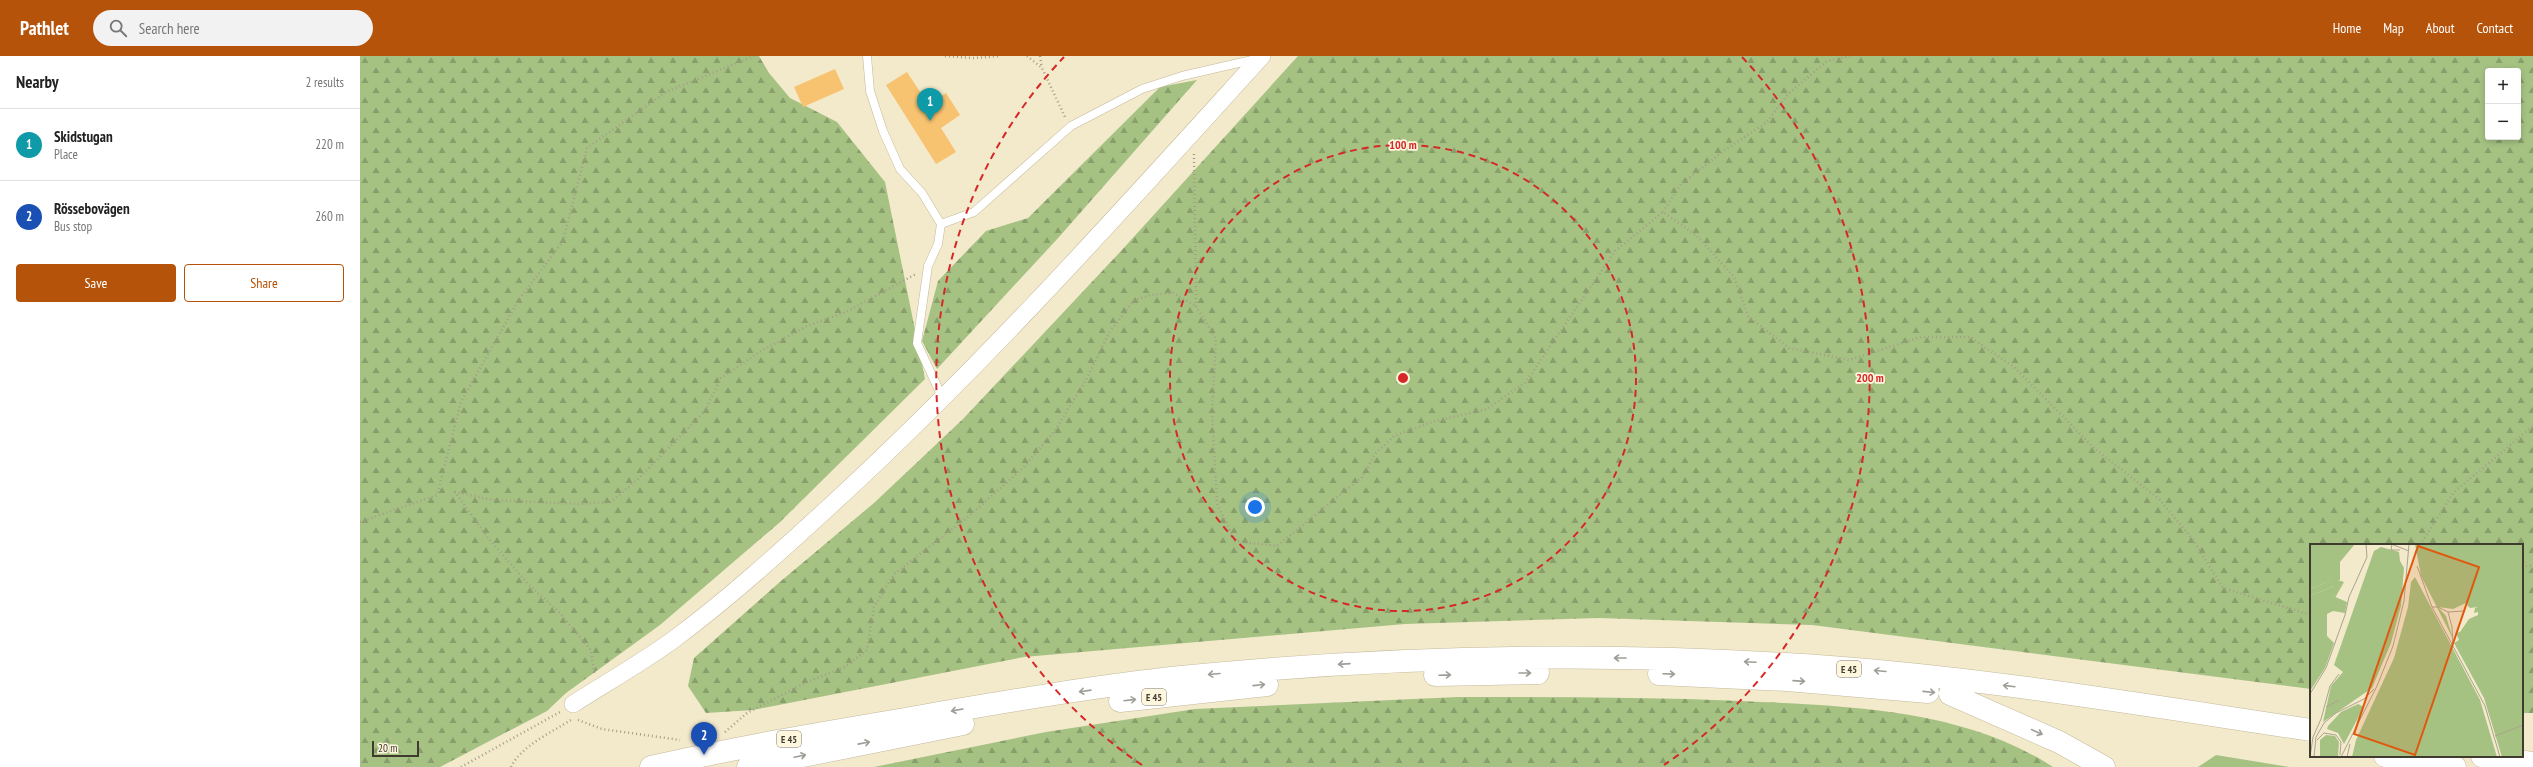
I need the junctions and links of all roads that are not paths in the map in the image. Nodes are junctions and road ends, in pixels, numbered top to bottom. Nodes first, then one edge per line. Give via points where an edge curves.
1 (867, 56) edge
2 (1261, 57) edge
3 (941, 224) junction
4 (943, 400) junction
5 (1950, 694) junction
6 (573, 704) road end
7 (2310, 730) edge
8 (2310, 744) edge
9 (2391, 757) edge
10 (2489, 757) edge
11 (2533, 763) edge
12 (651, 767) edge
13 (748, 767) edge
14 (2104, 767) edge
15 (2455, 767) edge

1 - 3 lane via 870,91 883,131 900,168 922,193
2 - 3 lane via 1182,76 1142,90 1071,126 974,212
2 - 4 street via 1102,232
3 - 4 lane via 938,244 928,266 917,343
4 - 6 street via 766,564 672,640
5 - 8 highway, E 45 via 2092,710
13 -> 5 highway, E 45 via 975,721 1092,704 1272,684 1386,676 1629,673 1787,680
5 -> 14 highway via 2059,742
7 -> 12 highway, E 45 via 2092,697 1881,671 1708,660 1488,658 1383,661 1177,678 973,707 822,733
9 - 15 highway
10 - 11 highway

